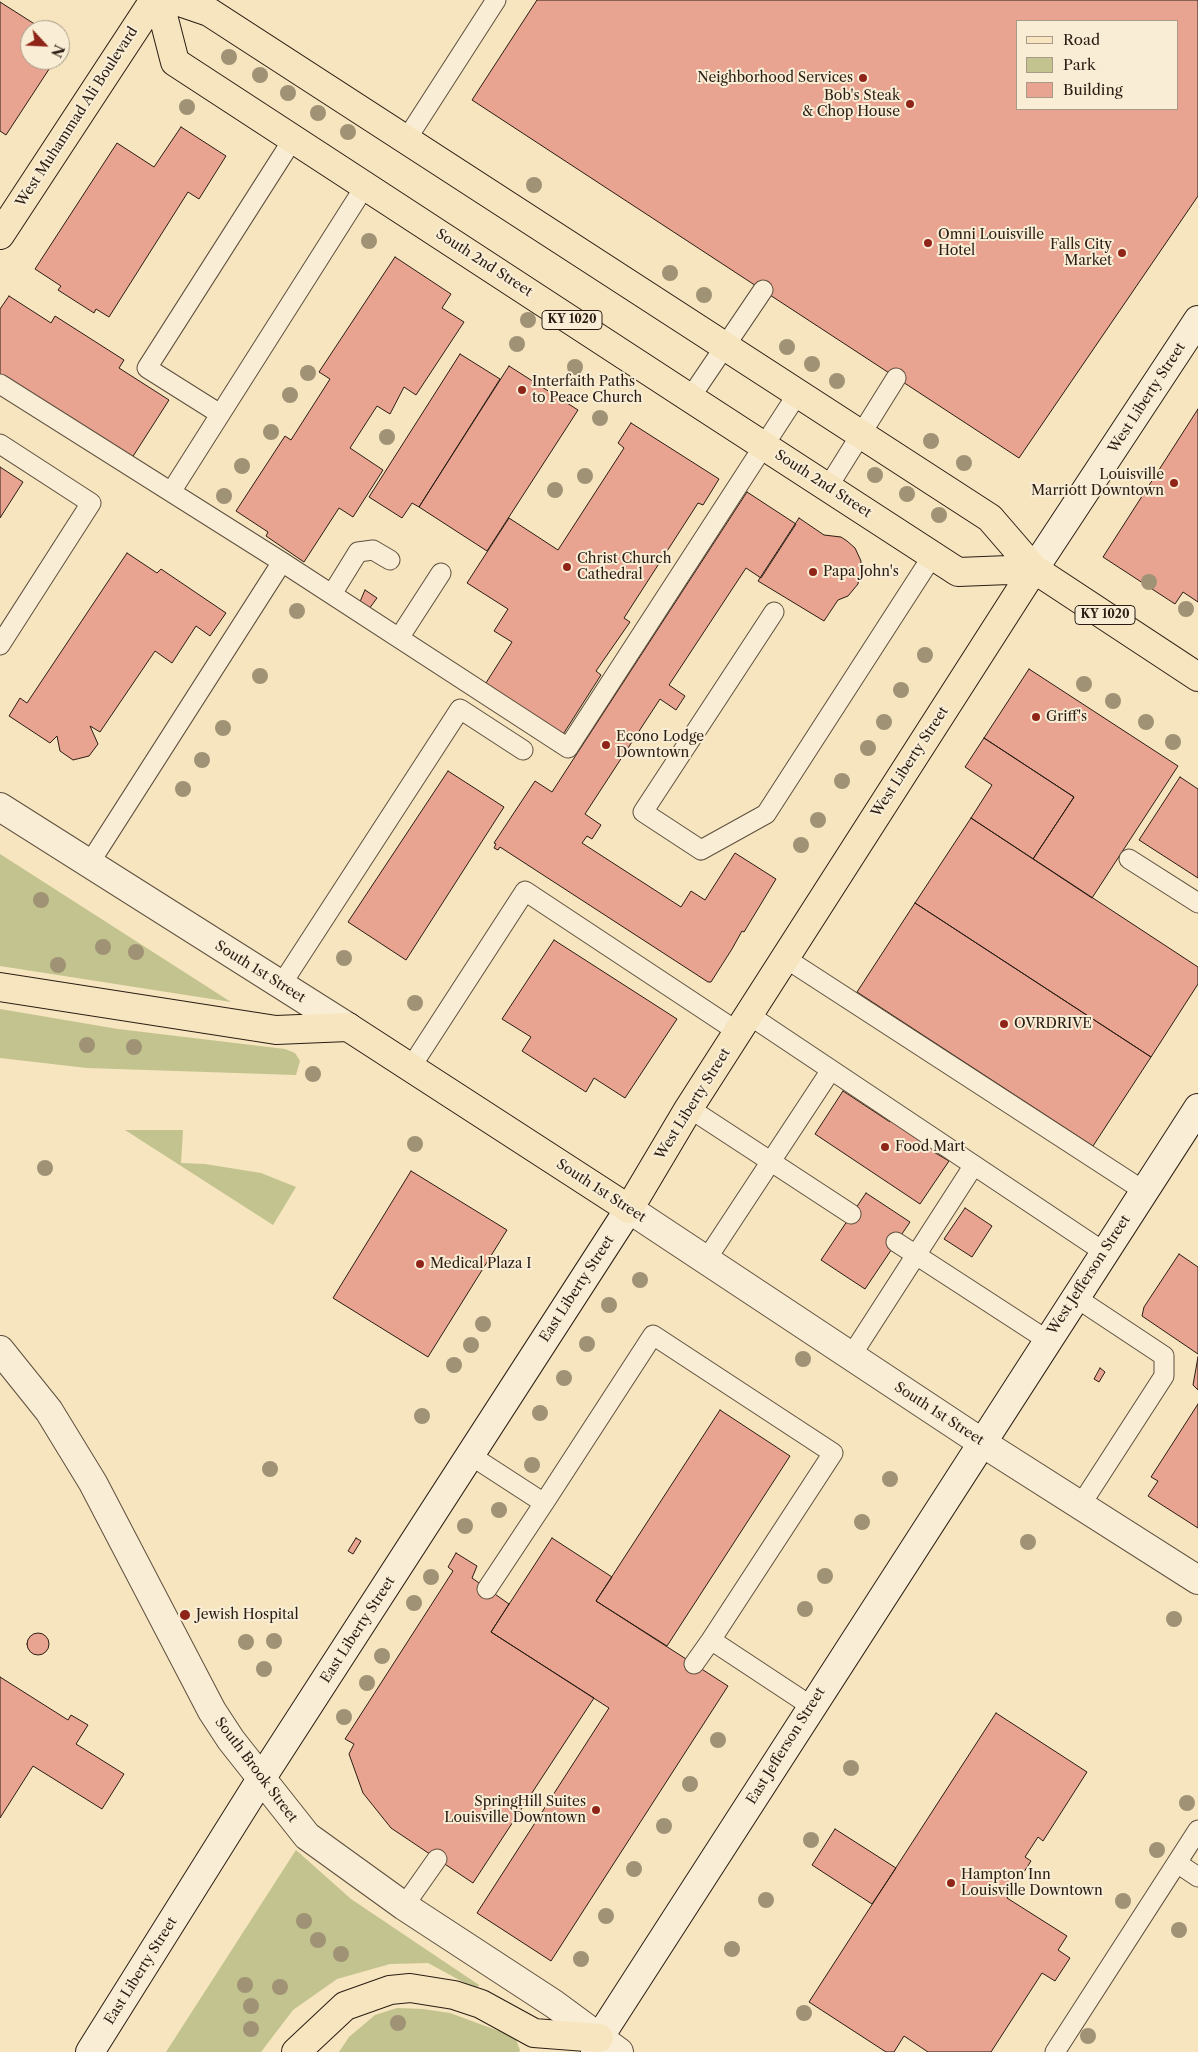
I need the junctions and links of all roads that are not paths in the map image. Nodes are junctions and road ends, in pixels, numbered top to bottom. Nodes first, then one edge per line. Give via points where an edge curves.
1 (154, 0) edge
2 (159, 0) edge
3 (174, 0) edge
4 (496, 0) edge
5 (293, 139) junction
6 (406, 140) junction
7 (365, 186) junction
8 (0, 235) edge
9 (763, 290) dead end
10 (1198, 320) edge
11 (726, 345) junction
12 (896, 378) dead end
13 (0, 384) edge
14 (798, 393) junction
15 (690, 398) junction
16 (220, 414) junction
17 (861, 435) junction
18 (0, 444) edge
19 (764, 445) junction
20 (828, 487) junction
21 (171, 492) junction
22 (933, 555) junction
23 (390, 560) dead end
24 (282, 562) junction
25 (1034, 569) junction
26 (441, 573) dead end
27 (332, 594) junction
28 (774, 612) dead end
29 (399, 638) junction
30 (0, 645) edge
31 (1198, 677) edge
32 (523, 750) dead end
33 (0, 807) edge
34 (1129, 859) dead end
35 (89, 864) junction
36 (1198, 903) edge
37 (785, 958) junction
38 (281, 985) junction
39 (0, 987) edge
40 (743, 1023) junction
41 (348, 1027) junction
42 (411, 1067) junction
43 (831, 1070) junction
44 (689, 1108) junction
45 (1198, 1108) edge
46 (770, 1161) junction
47 (974, 1165) junction
48 (1144, 1191) junction
49 (629, 1209) junction
50 (851, 1214) dead end
51 (896, 1242) dead end
52 (1104, 1252) junction
53 (916, 1255) junction
54 (706, 1260) junction
55 (1075, 1297) junction
56 (1047, 1340) junction
57 (0, 1350) edge
58 (850, 1356) junction
59 (981, 1442) junction
60 (470, 1455) junction
61 (544, 1503) junction
62 (1080, 1506) junction
63 (1198, 1580) edge
64 (487, 1589) dead end
65 (711, 1640) junction
66 (694, 1664) dead end
67 (811, 1706) junction
68 (262, 1779) junction
69 (1198, 1830) edge
70 (437, 1859) dead end
71 (1177, 1863) junction
72 (1198, 1877) edge
73 (404, 1906) junction
74 (604, 2047) edge
75 (90, 2052) edge
76 (296, 2052) edge
77 (576, 2052) edge
78 (1055, 2052) edge

1 - 8 main road, West Muhammad Ali Boulevard
2 - 5 main road, South 2nd Street / KY 1020 via 175,62
3 - 6 main road, KY 1020 via 209,12
4 - 6 lane
5 - 7 main road, South 2nd Street / KY 1020
5 - 16 lane via 148,368
6 - 11 main road, KY 1020
7 - 15 main road, South 2nd Street / KY 1020
7 - 16 lane
9 - 11 lane
10 - 25 main road, West Liberty Street
11 - 14 main road, KY 1020
11 - 15 lane
12 - 17 lane
13 - 21 lane
14 - 17 main road, KY 1020
14 - 19 lane
15 - 19 main road, South 2nd Street / KY 1020
16 - 21 lane
17 - 20 lane
17 - 25 main road, KY 1020 via 990,518
18 - 30 lane via 91,503
19 - 20 main road, South 2nd Street / KY 1020
19 - 29 lane via 568,748
20 - 22 main road, South 2nd Street / KY 1020
21 - 24 lane
22 - 25 main road, South 2nd Street / KY 1020 via 958,572
22 - 28 lane via 766,814 701,850 642,812
23 - 27 lane via 373,550 358,552
24 - 27 lane
24 - 35 lane
25 - 31 main road, KY 1020
25 - 37 main road, West Liberty Street
26 - 29 lane
27 - 29 lane
32 - 38 lane via 460,709
33 - 35 main road, South 1st Street
34 - 36 lane
35 - 38 main road, South 1st Street
37 - 40 main road, West Liberty Street
37 - 48 lane
38 - 41 main road, South 1st Street
39 - 41 main road via 276,1030
40 - 42 lane via 525,891
40 - 43 lane
40 - 44 main road, West Liberty Street
41 - 42 main road, South 1st Street
42 - 49 main road, South 1st Street
43 - 46 lane
43 - 47 lane
44 - 46 lane
44 - 49 main road, West Liberty Street
45 - 48 main road, West Jefferson Street
46 - 50 lane
46 - 54 lane
47 - 52 lane
47 - 53 lane
48 - 52 main road, West Jefferson Street
49 - 54 main road, South 1st Street
49 - 60 main road, East Liberty Street
51 - 53 lane
52 - 55 main road, West Jefferson Street
53 - 56 lane
53 - 58 lane
54 - 58 main road, South 1st Street
55 - 56 main road, West Jefferson Street
55 - 62 lane via 1164,1356 1164,1376
56 - 59 main road, West Jefferson Street
57 - 68 main road, South Brook Street via 49,1411 93,1483 212,1711
58 - 59 main road, South 1st Street
59 - 62 main road, South 1st Street
59 - 67 main road, East Jefferson Street
60 - 61 lane
60 - 68 main road, East Liberty Street
61 - 64 lane
61 - 65 lane via 653,1335 833,1452
62 - 63 main road, South 1st Street
65 - 66 lane
65 - 67 lane
67 - 74 main road, East Jefferson Street
68 - 73 main road, South Brook Street via 306,1836
68 - 75 main road, East Liberty Street
69 - 71 lane
70 - 73 lane
71 - 72 lane
71 - 78 lane
73 - 74 main road, South Brook Street via 554,2004
74 - 76 main road via 534,2033 481,2004 454,1995 410,1988 390,1990 345,2006
74 - 77 main road

